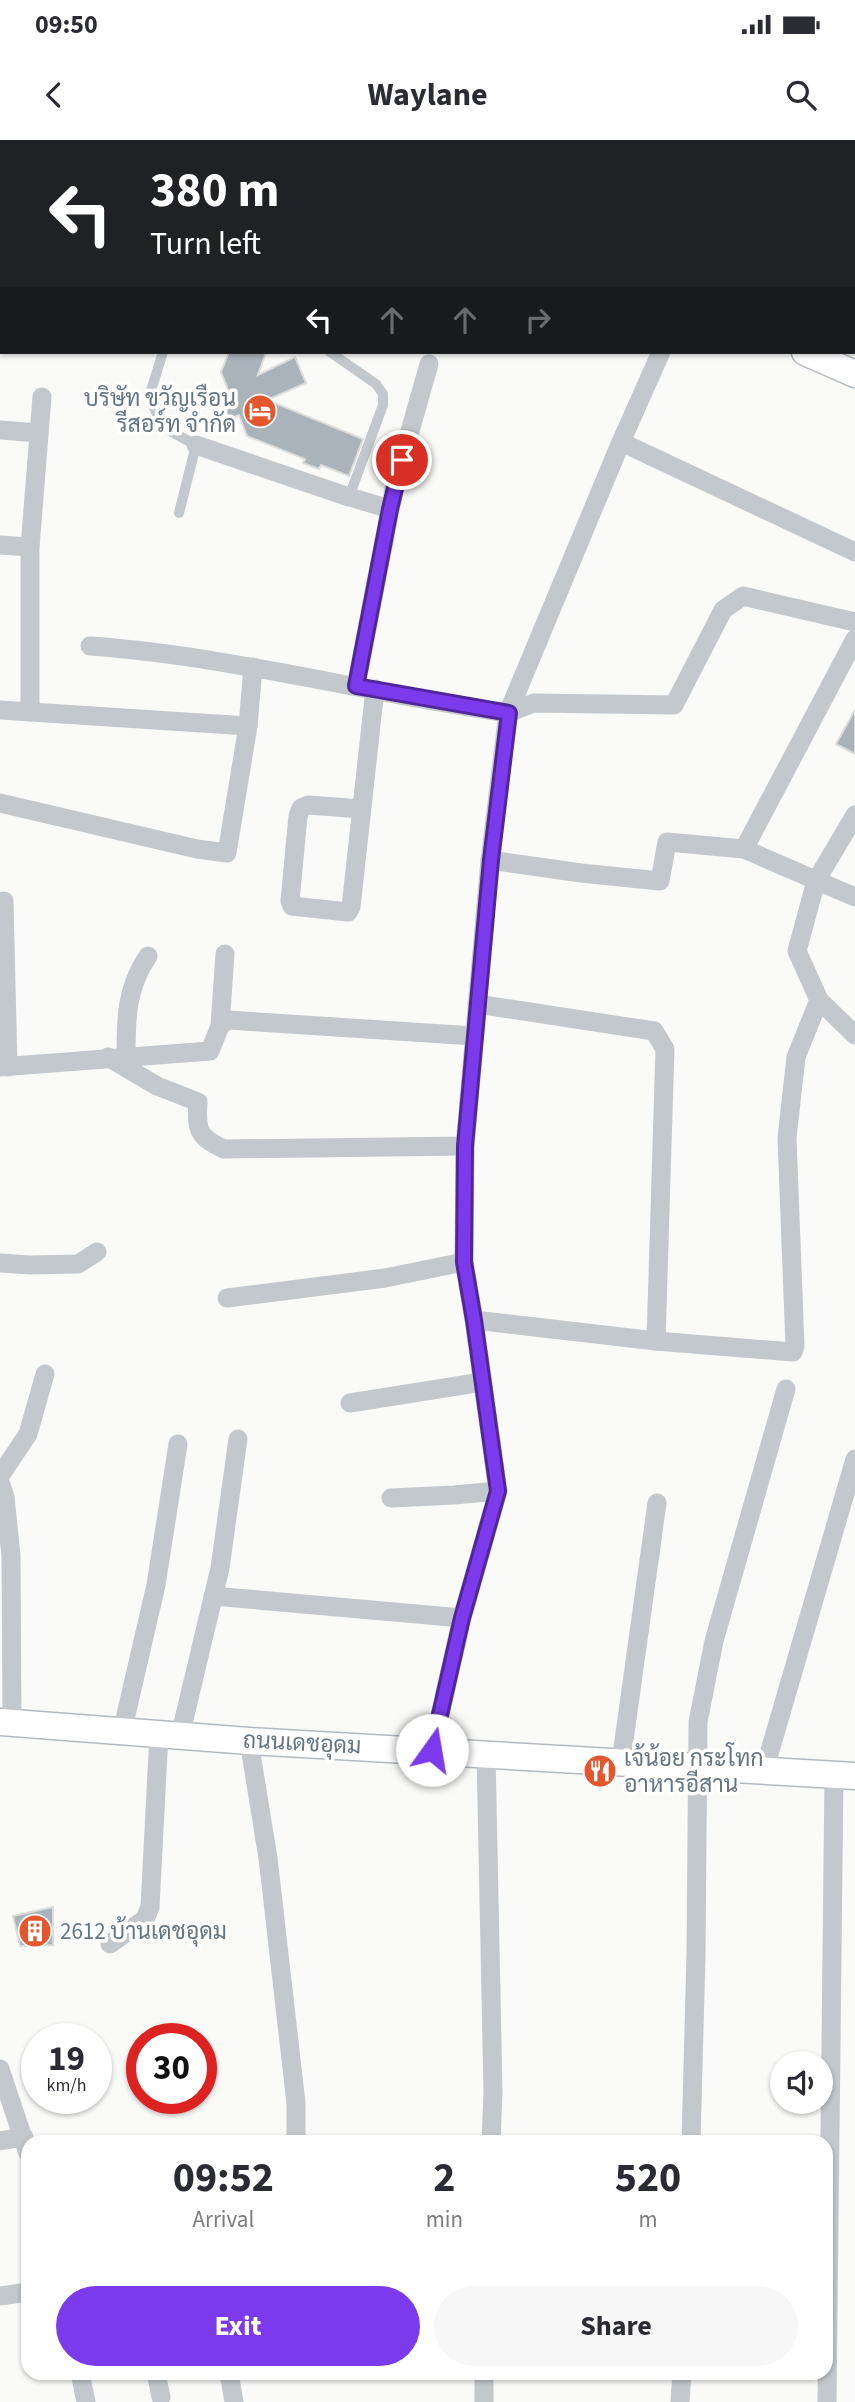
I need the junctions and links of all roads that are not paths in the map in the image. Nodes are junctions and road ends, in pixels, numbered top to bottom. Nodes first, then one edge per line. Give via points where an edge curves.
1 (162, 354) edge
2 (333, 354) edge
3 (661, 354) edge
4 (810, 354) edge
5 (429, 364) dead end
6 (855, 374) edge
7 (42, 397) dead end
8 (0, 430) edge
9 (38, 433) junction
10 (621, 442) junction
11 (196, 445) junction
12 (351, 498) junction
13 (390, 509) junction
14 (179, 513) dead end
15 (0, 545) edge
16 (30, 547) junction
17 (855, 552) edge
18 (855, 622) edge
19 (855, 639) edge
20 (90, 646) dead end
21 (253, 667) junction
22 (366, 687) junction
23 (0, 710) edge
24 (30, 712) junction
25 (509, 713) junction
26 (248, 726) junction
27 (0, 803) edge
28 (361, 809) junction
29 (855, 815) edge
30 (744, 849) junction
31 (491, 860) junction
32 (816, 881) junction
33 (855, 897) edge
34 (4, 901) dead end
35 (225, 954) dead end
36 (148, 956) dead end
37 (819, 1000) junction
38 (477, 1004) junction
39 (220, 1026) junction
40 (855, 1035) edge
41 (474, 1036) junction
42 (117, 1057) junction
43 (4, 1067) edge
44 (465, 1146) junction
45 (97, 1252) dead end
46 (0, 1262) edge
47 (464, 1262) junction
48 (227, 1298) dead end
49 (474, 1320) junction
50 (656, 1341) junction
51 (45, 1374) dead end
52 (482, 1382) junction
53 (786, 1389) dead end
54 (350, 1403) dead end
55 (238, 1439) dead end
56 (178, 1444) dead end
57 (855, 1459) edge
58 (0, 1476) edge
59 (0, 1482) edge
60 (498, 1491) junction
61 (391, 1498) dead end
62 (657, 1503) dead end
63 (213, 1596) junction
64 (462, 1618) junction
65 (6, 1723) edge
66 (122, 1731) junction
67 (169, 1735) junction
68 (249, 1741) junction
69 (432, 1750) junction
70 (486, 1754) junction
71 (621, 1762) junction
72 (696, 1767) junction
73 (764, 1771) junction
74 (845, 1776) edge
75 (110, 1944) dead end
76 (0, 2069) edge
77 (23, 2135) edge
78 (296, 2135) edge
79 (491, 2135) edge
80 (691, 2135) edge
81 (0, 2141) edge
82 (21, 2144) edge
83 (833, 2193) edge
84 (21, 2293) edge
85 (0, 2296) edge
86 (81, 2380) edge
87 (157, 2380) edge
88 (230, 2380) edge
89 (484, 2380) edge
90 (682, 2380) edge
91 (828, 2380) edge
92 (161, 2397) dead end
93 (86, 2402) edge
94 (234, 2402) edge
95 (484, 2402) edge
96 (681, 2402) edge
97 (827, 2402) edge

1 - 11 lane via 149,397 170,431
2 - 12 lane via 383,394
3 - 10 street
4 - 6 main road
5 - 13 street
7 - 9 street
8 - 9 street
9 - 16 street
10 - 17 street
10 - 25 street
11 - 12 street
11 - 14 lane
12 - 13 street
13 - 22 street
15 - 16 street
16 - 24 street
18 - 25 street via 743,596 723,610 674,705 534,703
19 - 30 street
20 - 21 street
21 - 22 street
21 - 26 street
22 - 25 street
22 - 28 street
23 - 24 street
24 - 26 street
25 - 31 street
26 - 27 street via 228,852 197,849
28 - 28 street via 348,912 292,906 301,808
29 - 32 street
30 - 31 street via 667,842 660,881
30 - 32 street
31 - 38 street
32 - 33 street
32 - 37 street via 797,951
34 - 43 street
35 - 39 street
36 - 42 street via 137,971 127,1001
37 - 40 street
37 - 50 street via 796,1057 787,1138 793,1352
38 - 41 street
38 - 50 street via 654,1031 665,1049
39 - 41 street via 228,1020
39 - 42 street via 210,1051
41 - 44 street
42 - 43 street
42 - 44 street via 157,1086 198,1102 197,1125 208,1142 224,1149
44 - 47 street
45 - 46 street via 78,1264
47 - 48 street via 385,1278
47 - 49 street
49 - 50 street
49 - 52 street
51 - 58 street via 28,1434
52 - 54 street
52 - 60 street
53 - 72 street via 714,1640 698,1722
55 - 63 street
56 - 66 street via 156,1585
57 - 73 street
59 - 65 street via 11,1556
60 - 61 street
60 - 64 street
62 - 71 street
63 - 64 street
63 - 67 street
64 - 69 street
65 - 66 main road, ถนนเดชอุดม
66 - 67 main road, ถนนเดชอุดม
67 - 68 main road, ถนนเดชอุดม
67 - 75 street via 150,1907 145,1919
68 - 69 main road, ถนนเดชอุดม
68 - 78 street via 268,1858
69 - 70 main road, ถนนเดชอุดม
70 - 71 main road, ถนนเดชอุดม
70 - 79 street
71 - 72 main road, ถนนเดชอุดม
72 - 73 main road, ถนนเดชอุดม
72 - 80 street
73 - 74 main road, ถนนเดชอุดม
74 - 83 street
76 - 77 street
81 - 82 street
84 - 85 street
86 - 93 street
87 - 92 street
88 - 94 street
89 - 95 street
90 - 96 street
91 - 97 street

